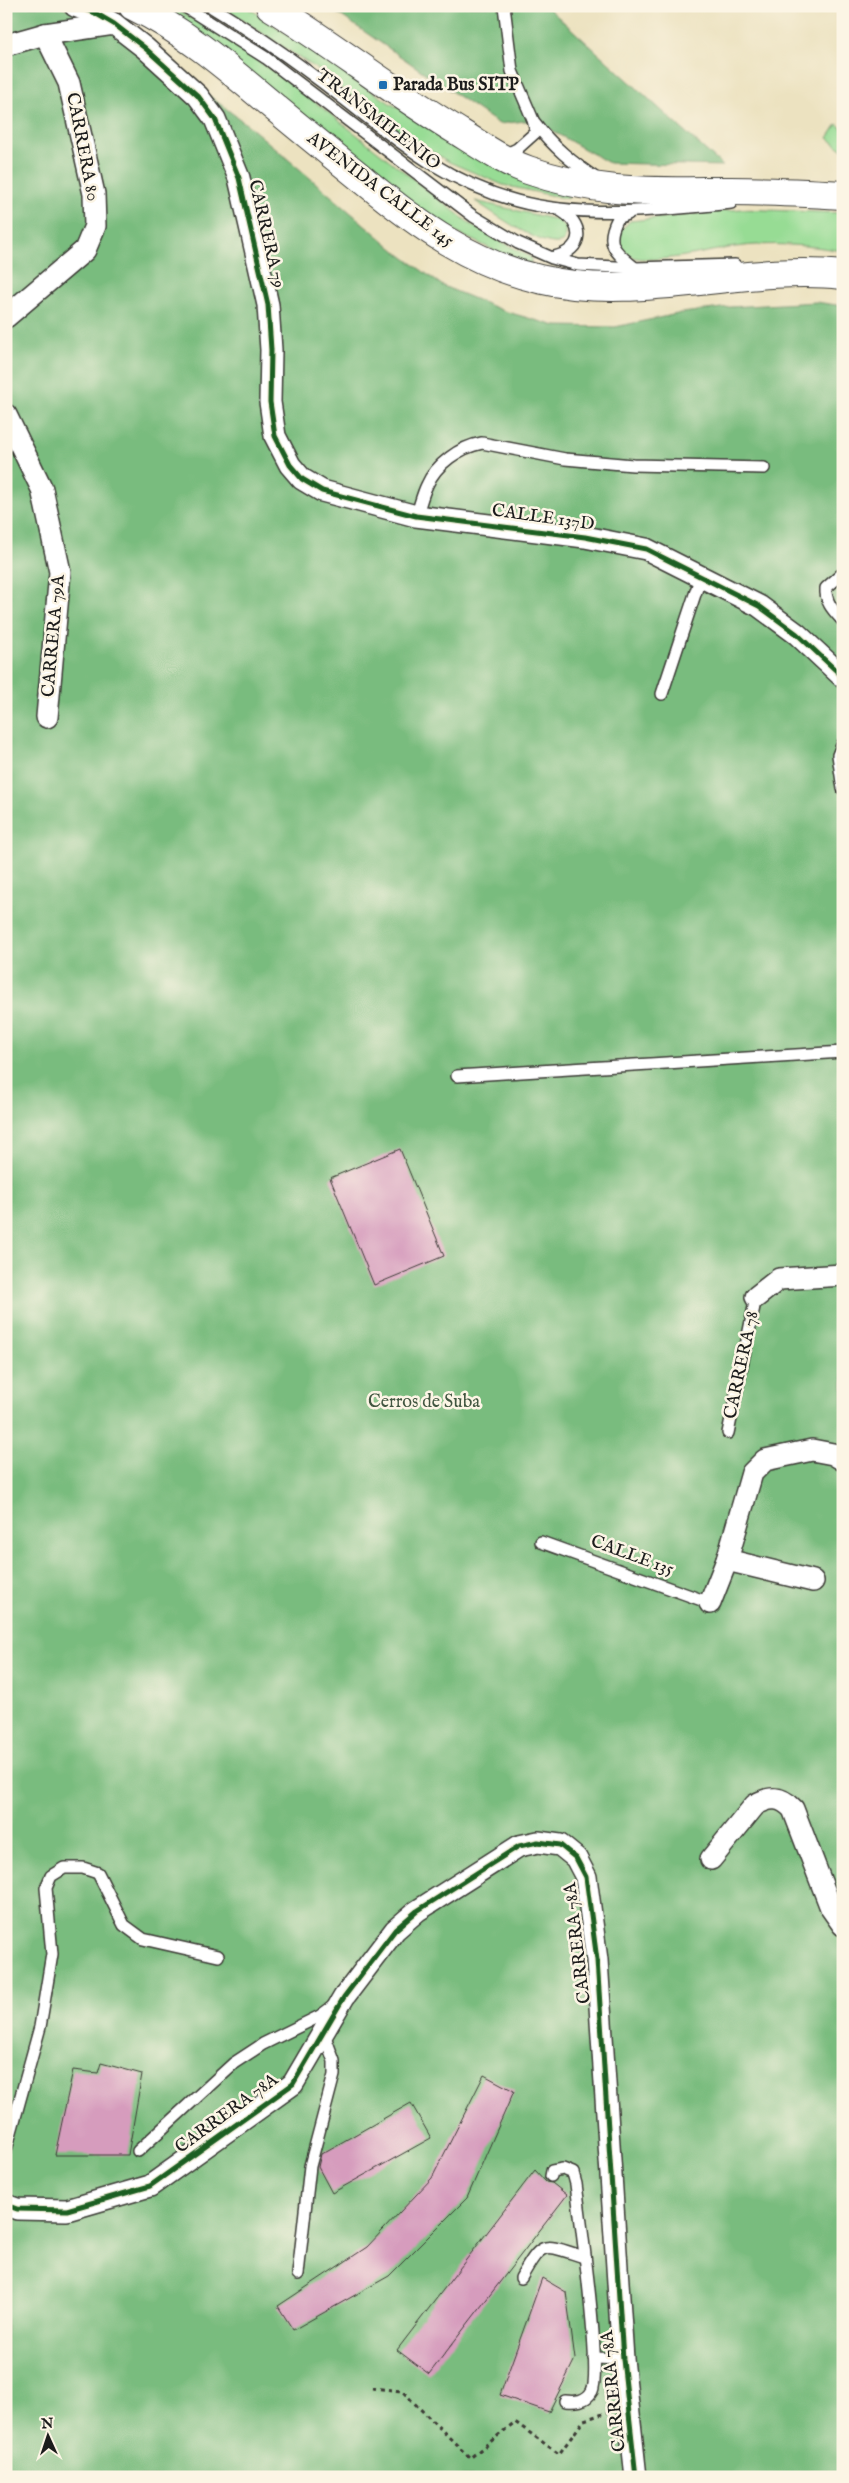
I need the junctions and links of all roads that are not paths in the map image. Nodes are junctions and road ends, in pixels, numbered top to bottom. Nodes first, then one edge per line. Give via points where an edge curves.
1 (75, 6) edge
2 (184, 6) edge
3 (210, 6) edge
4 (270, 6) edge
5 (504, 6) edge
6 (124, 15) edge
7 (45, 34) junction
8 (6, 45) edge
9 (533, 120) junction
10 (501, 157) junction
11 (613, 190) junction
12 (843, 195) edge
13 (742, 203) dead end
14 (814, 206) dead end
15 (843, 207) edge
16 (557, 208) junction
17 (632, 212) junction
18 (552, 258) junction
19 (843, 264) edge
20 (635, 268) junction
21 (843, 275) edge
22 (6, 317) edge
23 (6, 415) edge
24 (764, 468) dead end
25 (322, 492) joint
26 (416, 516) junction
27 (843, 573) edge
28 (701, 576) junction
29 (843, 621) edge
30 (843, 677) edge
31 (662, 694) dead end
32 (47, 717) dead end
33 (843, 744) edge
34 (843, 789) edge
35 (843, 1052) edge
36 (457, 1076) dead end
37 (843, 1275) edge
38 (756, 1297) joint
39 (728, 1433) dead end
40 (843, 1460) edge
41 (541, 1542) dead end
42 (727, 1560) junction
43 (813, 1581) dead end
44 (710, 1603) joint
45 (711, 1859) dead end
46 (843, 1925) edge
47 (218, 1956) dead end
48 (344, 1998) junction
49 (324, 2034) junction
50 (6, 2150) edge
51 (138, 2151) dead end
52 (551, 2176) dead end
53 (6, 2205) edge
54 (584, 2256) junction
55 (298, 2274) dead end
56 (521, 2278) dead end
57 (594, 2358) junction
58 (623, 2359) junction
59 (565, 2401) dead end
60 (636, 2477) edge

1 - 6 street, CARRERA 79
2 - 18 lane, TRANSMILENIO via 266,58 473,216 518,243
3 - 16 lane, TRANSMILENIO via 256,34 407,150 452,177 519,202
4 - 10 main road via 421,109
5 - 9 lane via 512,70
6 - 7 street
6 - 21 main road, AVENIDA CALLE 145 via 153,16 210,53 389,202 455,248 481,261 540,280 589,286 802,272
6 - 25 street, CARRERA 79 via 145,48 198,96 216,119 239,178 268,305 270,402 275,436 290,465 302,479
7 - 8 street
7 - 22 street, CARRERA 80 via 69,83 94,194 95,226 85,250
9 - 10 lane via 534,136
9 - 11 lane via 569,160
10 - 11 main road via 548,177
11 - 12 main road
13 - 17 lane, TRANSMILENIO
14 - 15 lane
16 - 17 lane, TRANSMILENIO
16 - 18 lane via 575,221 578,230 575,247
17 - 20 lane via 618,218 612,228 611,242 616,253
18 - 20 lane, TRANSMILENIO via 578,265
19 - 20 lane, TRANSMILENIO
23 - 32 street, CARRERA 79A via 42,489 60,572
24 - 26 lane via 632,465 565,458 482,443 468,446 449,458 427,484
25 - 26 street, CALLE 137D
26 - 28 street, CALLE 137D via 618,543 646,550
27 - 29 lane via 826,588 830,606
28 - 30 street, CALLE 137D via 759,606 797,634
28 - 31 lane
33 - 34 lane via 838,755
35 - 36 lane
37 - 38 street via 779,1279
38 - 39 lane, CARRERA 78
40 - 42 street via 833,1454 812,1450 765,1460 752,1473
41 - 44 lane, CALLE 135
42 - 43 street
42 - 44 street
45 - 46 street via 754,1805 776,1798 786,1802 792,1809 831,1908
47 - 50 lane via 142,1939 124,1924 98,1873 83,1868 64,1868 51,1876 46,1888 52,1954 40,2027
48 - 49 street, CARRERA 78A
48 - 51 lane via 320,2016 263,2044 234,2064
48 - 58 street, CARRERA 78A via 395,1930 417,1911 519,1846 538,1842 560,1845 576,1858 586,1877 597,1960
49 - 53 street, CARRERA 78A via 293,2084 150,2186 67,2210
49 - 55 lane via 334,2061 334,2075 310,2166
52 - 54 lane via 552,2171 563,2169 573,2174
54 - 56 lane via 544,2247 536,2251
54 - 57 lane
57 - 58 lane
57 - 59 lane via 595,2375 588,2398
58 - 60 street, CARRERA 78A

